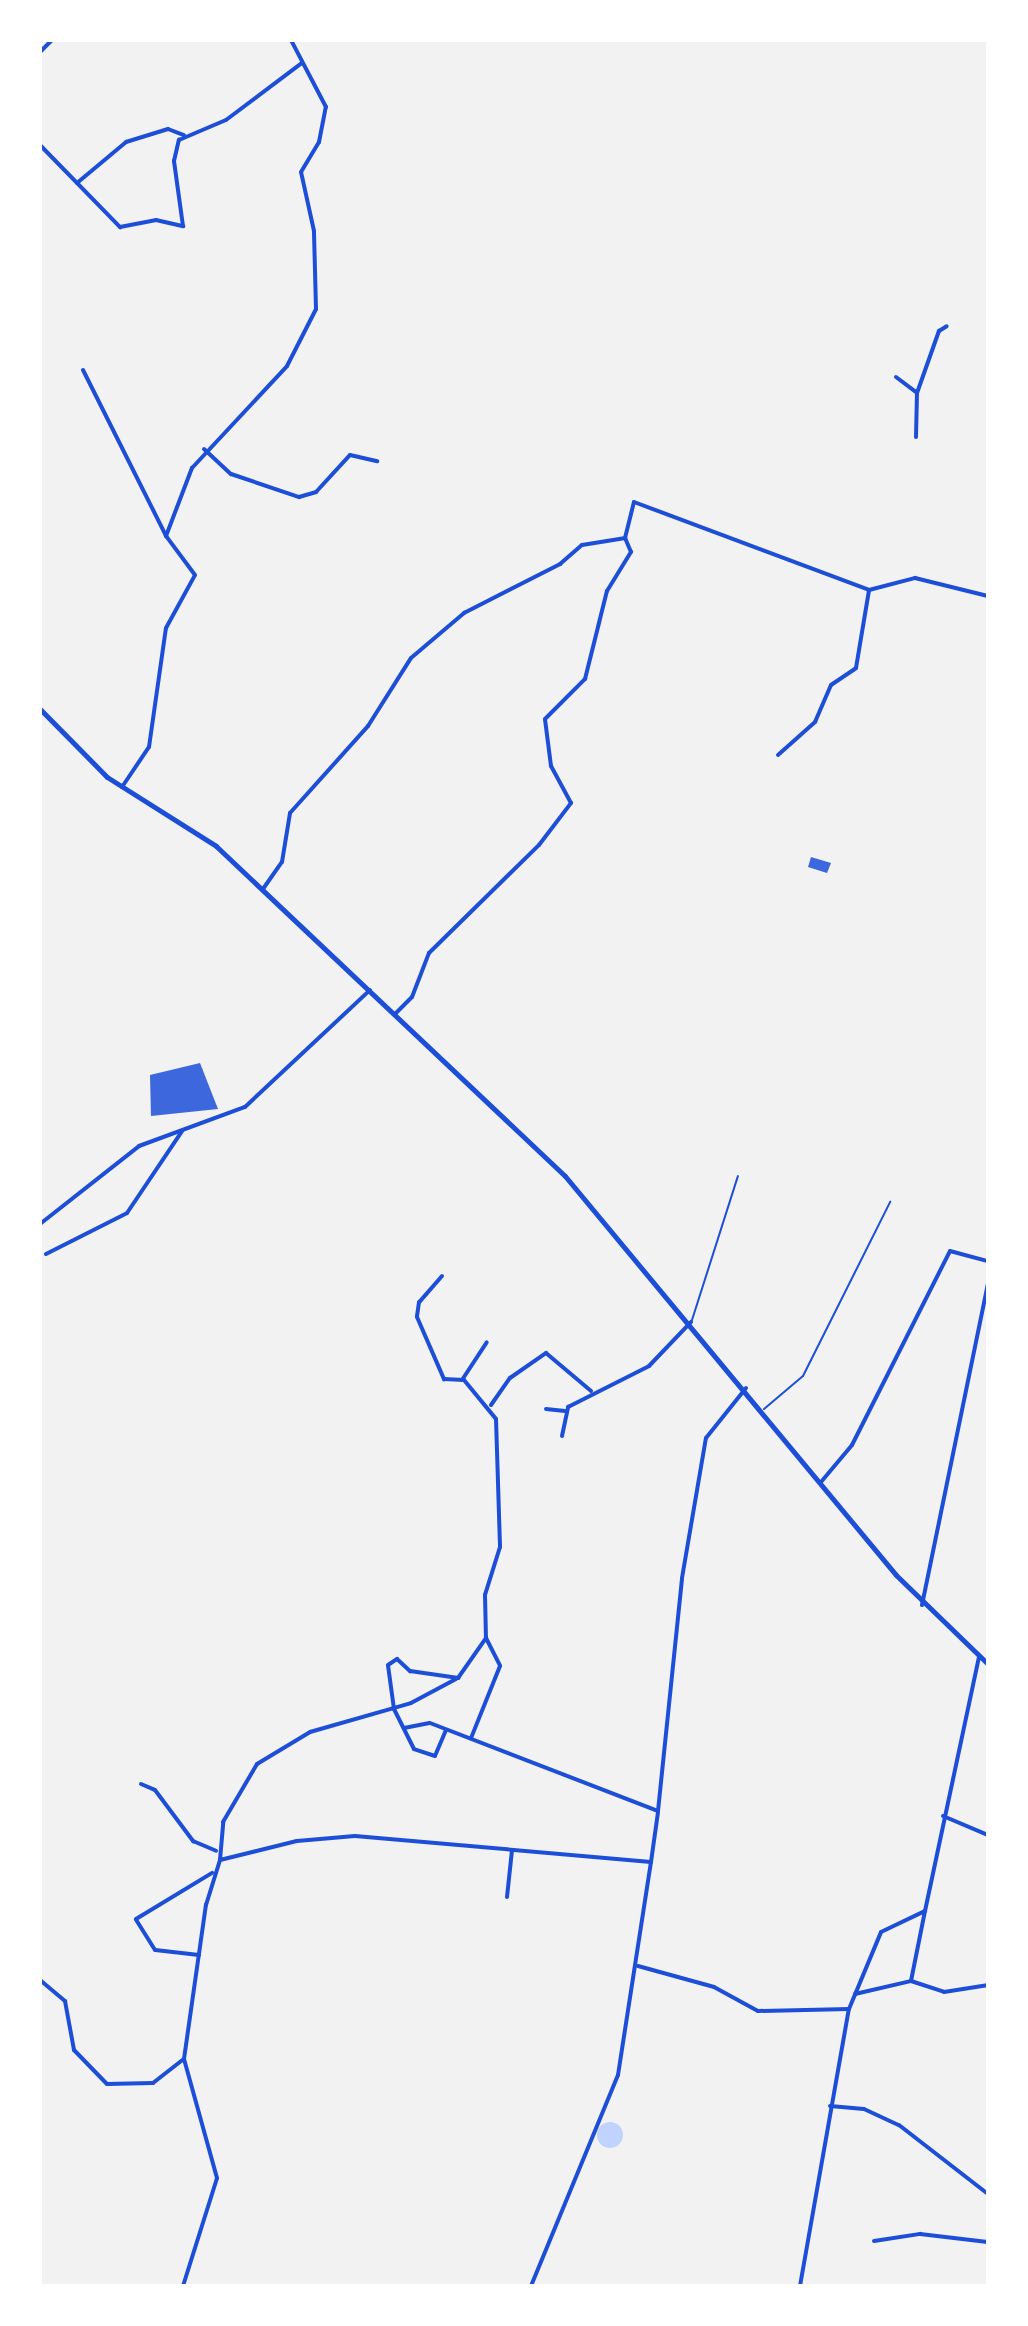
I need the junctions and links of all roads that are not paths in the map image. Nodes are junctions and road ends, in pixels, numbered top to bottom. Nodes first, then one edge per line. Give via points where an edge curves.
1 (52, 40) edge
2 (291, 40) edge
3 (40, 52) edge
4 (303, 63) junction
5 (184, 135) junction
6 (40, 145) edge
7 (77, 183) junction
8 (947, 326) dead end
9 (83, 370) dead end
10 (896, 377) dead end
11 (917, 393) junction
12 (916, 437) dead end
13 (204, 449) junction
14 (377, 461) dead end
15 (166, 536) junction
16 (625, 538) junction
17 (869, 590) junction
18 (988, 596) edge
19 (40, 709) edge
20 (778, 755) dead end
21 (122, 787) junction
22 (263, 889) junction
23 (370, 990) junction
24 (395, 1014) junction
25 (183, 1129) junction
26 (738, 1176) dead end
27 (890, 1202) dead end
28 (40, 1224) edge
29 (46, 1254) dead end
30 (988, 1261) edge
31 (442, 1276) dead end
32 (988, 1284) edge
33 (691, 1322) junction
34 (487, 1342) dead end
35 (462, 1380) junction
36 (746, 1388) junction
37 (591, 1391) junction
38 (491, 1405) junction
39 (546, 1409) dead end
40 (764, 1409) junction
41 (565, 1411) junction
42 (562, 1436) dead end
43 (821, 1482) junction
44 (922, 1605) junction
45 (486, 1638) junction
46 (979, 1657) junction
47 (988, 1664) edge
48 (458, 1678) junction
49 (394, 1709) junction
50 (404, 1728) junction
51 (446, 1729) junction
52 (471, 1738) junction
53 (141, 1784) dead end
54 (658, 1811) junction
55 (943, 1816) junction
56 (988, 1835) edge
57 (512, 1850) junction
58 (216, 1851) junction
59 (220, 1860) junction
60 (651, 1862) junction
61 (212, 1873) junction
62 (507, 1897) dead end
63 (925, 1911) junction
64 (199, 1955) junction
65 (637, 1966) junction
66 (40, 1980) edge
67 (911, 1981) junction
68 (988, 1985) edge
69 (855, 1994) junction
70 (849, 2009) junction
71 (184, 2059) junction
72 (830, 2106) junction
73 (988, 2194) edge
74 (874, 2241) dead end
75 (988, 2242) edge
76 (183, 2286) edge
77 (531, 2286) edge
78 (800, 2286) edge

1 - 3 street
2 - 4 street
4 - 5 street via 226,120
4 - 13 street via 326,107 319,142 301,172 314,231 316,309 287,366
5 - 7 street via 168,129 126,142
5 - 7 street via 174,161 183,226 156,220 120,227
6 - 7 street
8 - 11 street via 939,331
9 - 15 street
10 - 11 street
11 - 12 street
13 - 14 street via 231,474 299,497 316,492 350,455
13 - 15 street
15 - 21 street via 195,575 166,628 149,747
16 - 17 street via 634,502
16 - 22 street via 582,545 425,643 368,726 293,807 282,862
16 - 24 street via 631,552 607,591 585,679 545,719 551,766 571,801 429,953 412,997
17 - 18 street via 915,578
17 - 20 street via 856,668 831,685 815,722
19 - 21 street
21 - 22 street via 199,833
22 - 23 street
23 - 24 street
23 - 25 street via 250,1103
24 - 33 street via 565,1176
25 - 28 street via 139,1146
25 - 29 street via 127,1213
26 - 33 lane
27 - 40 lane via 803,1376
30 - 43 street via 950,1251 852,1445
31 - 35 street via 419,1302 417,1317 440,1373 451,1384
32 - 44 street
33 - 36 street
33 - 37 street via 649,1366
34 - 35 street
35 - 38 street
36 - 40 street
36 - 54 street via 706,1438 682,1578
37 - 38 street via 546,1353 510,1378
37 - 41 street
38 - 45 street via 501,1541 485,1595
39 - 41 street
40 - 43 street
41 - 42 street
43 - 44 street
44 - 46 street
45 - 48 street
45 - 52 street via 500,1666
46 - 47 street
46 - 55 street
48 - 49 street
48 - 49 street via 410,1671 394,1660 385,1673
49 - 50 street
49 - 58 street via 310,1732 257,1764 228,1811
50 - 51 street via 424,1723
50 - 51 street via 414,1749 432,1758
51 - 52 street
52 - 54 street
53 - 58 street via 155,1790 193,1841
54 - 60 street
55 - 56 street
55 - 63 street
57 - 59 street via 355,1836 297,1841
57 - 60 street
57 - 62 street
58 - 59 street
59 - 61 street
60 - 65 street
61 - 64 street
61 - 64 street via 136,1919 155,1950
63 - 67 street
63 - 69 street via 887,1925
64 - 71 street
65 - 70 street via 716,1987 758,2011
65 - 77 street via 613,2093 573,2170
66 - 71 street via 65,2001 74,2050 107,2084 153,2083
67 - 68 street via 944,1992
67 - 69 street
69 - 70 street
70 - 72 street
71 - 76 street via 217,2164
72 - 73 street via 864,2109 899,2125
72 - 78 street
74 - 75 street via 920,2234

